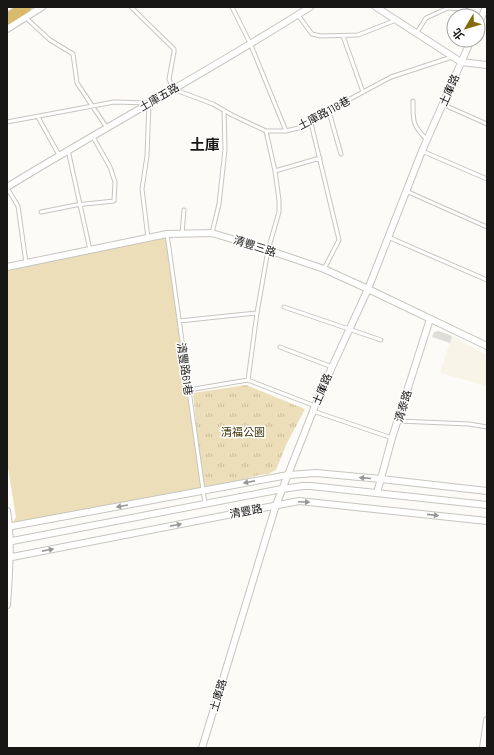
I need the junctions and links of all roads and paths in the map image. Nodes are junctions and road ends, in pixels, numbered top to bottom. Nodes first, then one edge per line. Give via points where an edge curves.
1 (42, 7) edge
2 (131, 7) edge
3 (232, 7) edge
4 (310, 7) edge
5 (376, 7) edge
6 (446, 9) edge
7 (25, 12) edge
8 (297, 15) junction
9 (7, 19) edge
10 (396, 20) junction
11 (7, 29) edge
12 (416, 34) junction
13 (343, 36) junction
14 (250, 43) junction
15 (467, 48) edge
16 (452, 57) junction
17 (461, 62) junction
18 (487, 66) edge
19 (173, 89) junction
20 (363, 92) junction
21 (413, 101) dead end
22 (149, 103) junction
23 (442, 104) junction
24 (93, 107) junction
25 (224, 110) junction
26 (329, 112) junction
27 (38, 116) junction
28 (7, 122) edge
29 (311, 123) junction
30 (487, 124) edge
31 (107, 128) junction
32 (266, 131) junction
33 (286, 131) junction
34 (92, 136) junction
35 (427, 140) junction
36 (68, 150) junction
37 (422, 151) junction
38 (341, 154) dead end
39 (59, 155) junction
40 (320, 158) junction
41 (275, 171) junction
42 (487, 179) edge
43 (7, 188) edge
44 (406, 191) junction
45 (81, 204) junction
46 (184, 210) dead end
47 (41, 212) dead end
48 (487, 227) edge
49 (212, 233) junction
50 (167, 234) junction
51 (182, 234) junction
52 (388, 237) junction
53 (148, 238) junction
54 (90, 250) junction
55 (268, 250) junction
56 (26, 263) junction
57 (7, 266) edge
58 (324, 269) junction
59 (487, 280) edge
60 (368, 289) junction
61 (284, 307) dead end
62 (257, 313) junction
63 (430, 319) junction
64 (179, 321) junction
65 (349, 329) junction
66 (381, 340) dead end
67 (487, 346) edge
68 (280, 347) dead end
69 (332, 367) junction
70 (248, 380) junction
71 (188, 390) junction
72 (314, 409) junction
73 (398, 421) junction
74 (487, 427) edge
75 (392, 438) junction
76 (288, 475) junction
77 (381, 479) junction
78 (282, 489) junction
79 (203, 491) junction
80 (487, 491) edge
81 (377, 494) junction
82 (205, 504) junction
83 (276, 505) junction
84 (487, 505) edge
85 (7, 511) edge
86 (487, 521) edge
87 (8, 527) edge
88 (8, 542) edge
89 (8, 557) edge
90 (7, 605) edge
91 (487, 720) edge
92 (202, 748) edge
93 (483, 748) edge

1 - 7 street
2 - 19 lane via 174,49 169,78
3 - 14 lane
4 - 8 street, 土庫五路
5 - 10 street
6 - 12 lane via 426,18
7 - 9 highway
7 - 11 street
7 - 24 lane via 50,40 73,54 77,84
8 - 13 lane via 312,34
8 - 14 street, 土庫五路
10 - 12 street
10 - 13 lane via 358,35
12 - 16 street
13 - 20 lane
14 - 19 street, 土庫五路
14 - 33 lane
15 - 17 street, 土庫路
16 - 17 street
16 - 20 lane, 土庫路118巷 via 391,77
17 - 18 street
17 - 23 street, 土庫路
19 - 22 street, 土庫五路
19 - 25 lane, 土庫路118巷
20 - 26 lane, 土庫路118巷
21 - 35 lane via 413,120 418,131
22 - 24 lane via 114,102
22 - 31 street, 土庫五路
22 - 53 lane via 147,156 142,189
23 - 30 lane
23 - 35 street, 土庫路
24 - 27 lane
24 - 31 lane
25 - 32 lane, 土庫路118巷
25 - 49 lane via 225,150 219,204
26 - 29 lane, 土庫路118巷
26 - 38 lane
27 - 28 lane
27 - 39 lane
29 - 33 lane, 土庫路118巷
29 - 40 lane
31 - 34 street, 土庫五路
32 - 33 lane, 土庫路118巷
32 - 41 lane
34 - 36 street, 土庫五路
34 - 45 lane via 110,167 115,182 114,201
35 - 37 street, 土庫路
36 - 39 street, 土庫五路
36 - 45 lane
37 - 42 lane
37 - 44 street, 土庫路
39 - 43 street, 土庫五路
40 - 41 lane
40 - 58 lane via 339,240
41 - 55 lane via 279,212
43 - 56 lane via 18,206
44 - 48 lane
44 - 52 street, 土庫路
45 - 47 lane
45 - 54 lane
46 - 51 lane
49 - 51 street, 清豐三路
49 - 55 street, 清豐三路
50 - 51 street, 清豐三路
50 - 53 street, 清豐三路
50 - 64 lane, 清豐路61巷
52 - 59 lane
52 - 60 street, 土庫路
53 - 54 street, 清豐三路
54 - 56 street, 清豐三路
55 - 58 street, 清豐三路
55 - 62 lane
56 - 57 street, 清豐三路
58 - 60 street, 清豐三路
60 - 63 street, 清豐三路
60 - 65 street, 土庫路
61 - 65 lane
62 - 64 lane
62 - 70 lane
63 - 67 street, 清豐三路
63 - 73 street, 清泰路
64 - 71 lane, 清豐路61巷
65 - 66 lane
65 - 69 street, 土庫路
68 - 69 lane
69 - 72 street, 土庫路
70 - 71 lane
70 - 72 lane
71 - 79 lane, 清豐路61巷
72 - 75 lane
72 - 76 street, 土庫路
73 - 74 lane
73 - 75 street, 清泰路
75 - 77 street, 清泰路
77 -> 76 street via 316,473
76 - 78 street, 土庫路
76 -> 79 street
77 - 80 street
77 - 81 street, 清泰路
78 - 81 street, 清豐路 via 311,486
78 - 82 street, 清豐路
78 - 83 street, 土庫路
79 - 82 lane, 清豐路61巷
79 -> 87 street
81 - 84 street, 清豐路
82 - 88 street, 清豐路
83 -> 86 street, 清豐路 via 299,501
89 -> 83 street, 清豐路
83 - 92 street, 土庫路
85 - 87 street
87 - 88 street
88 - 89 street
89 - 90 street
91 - 93 street

